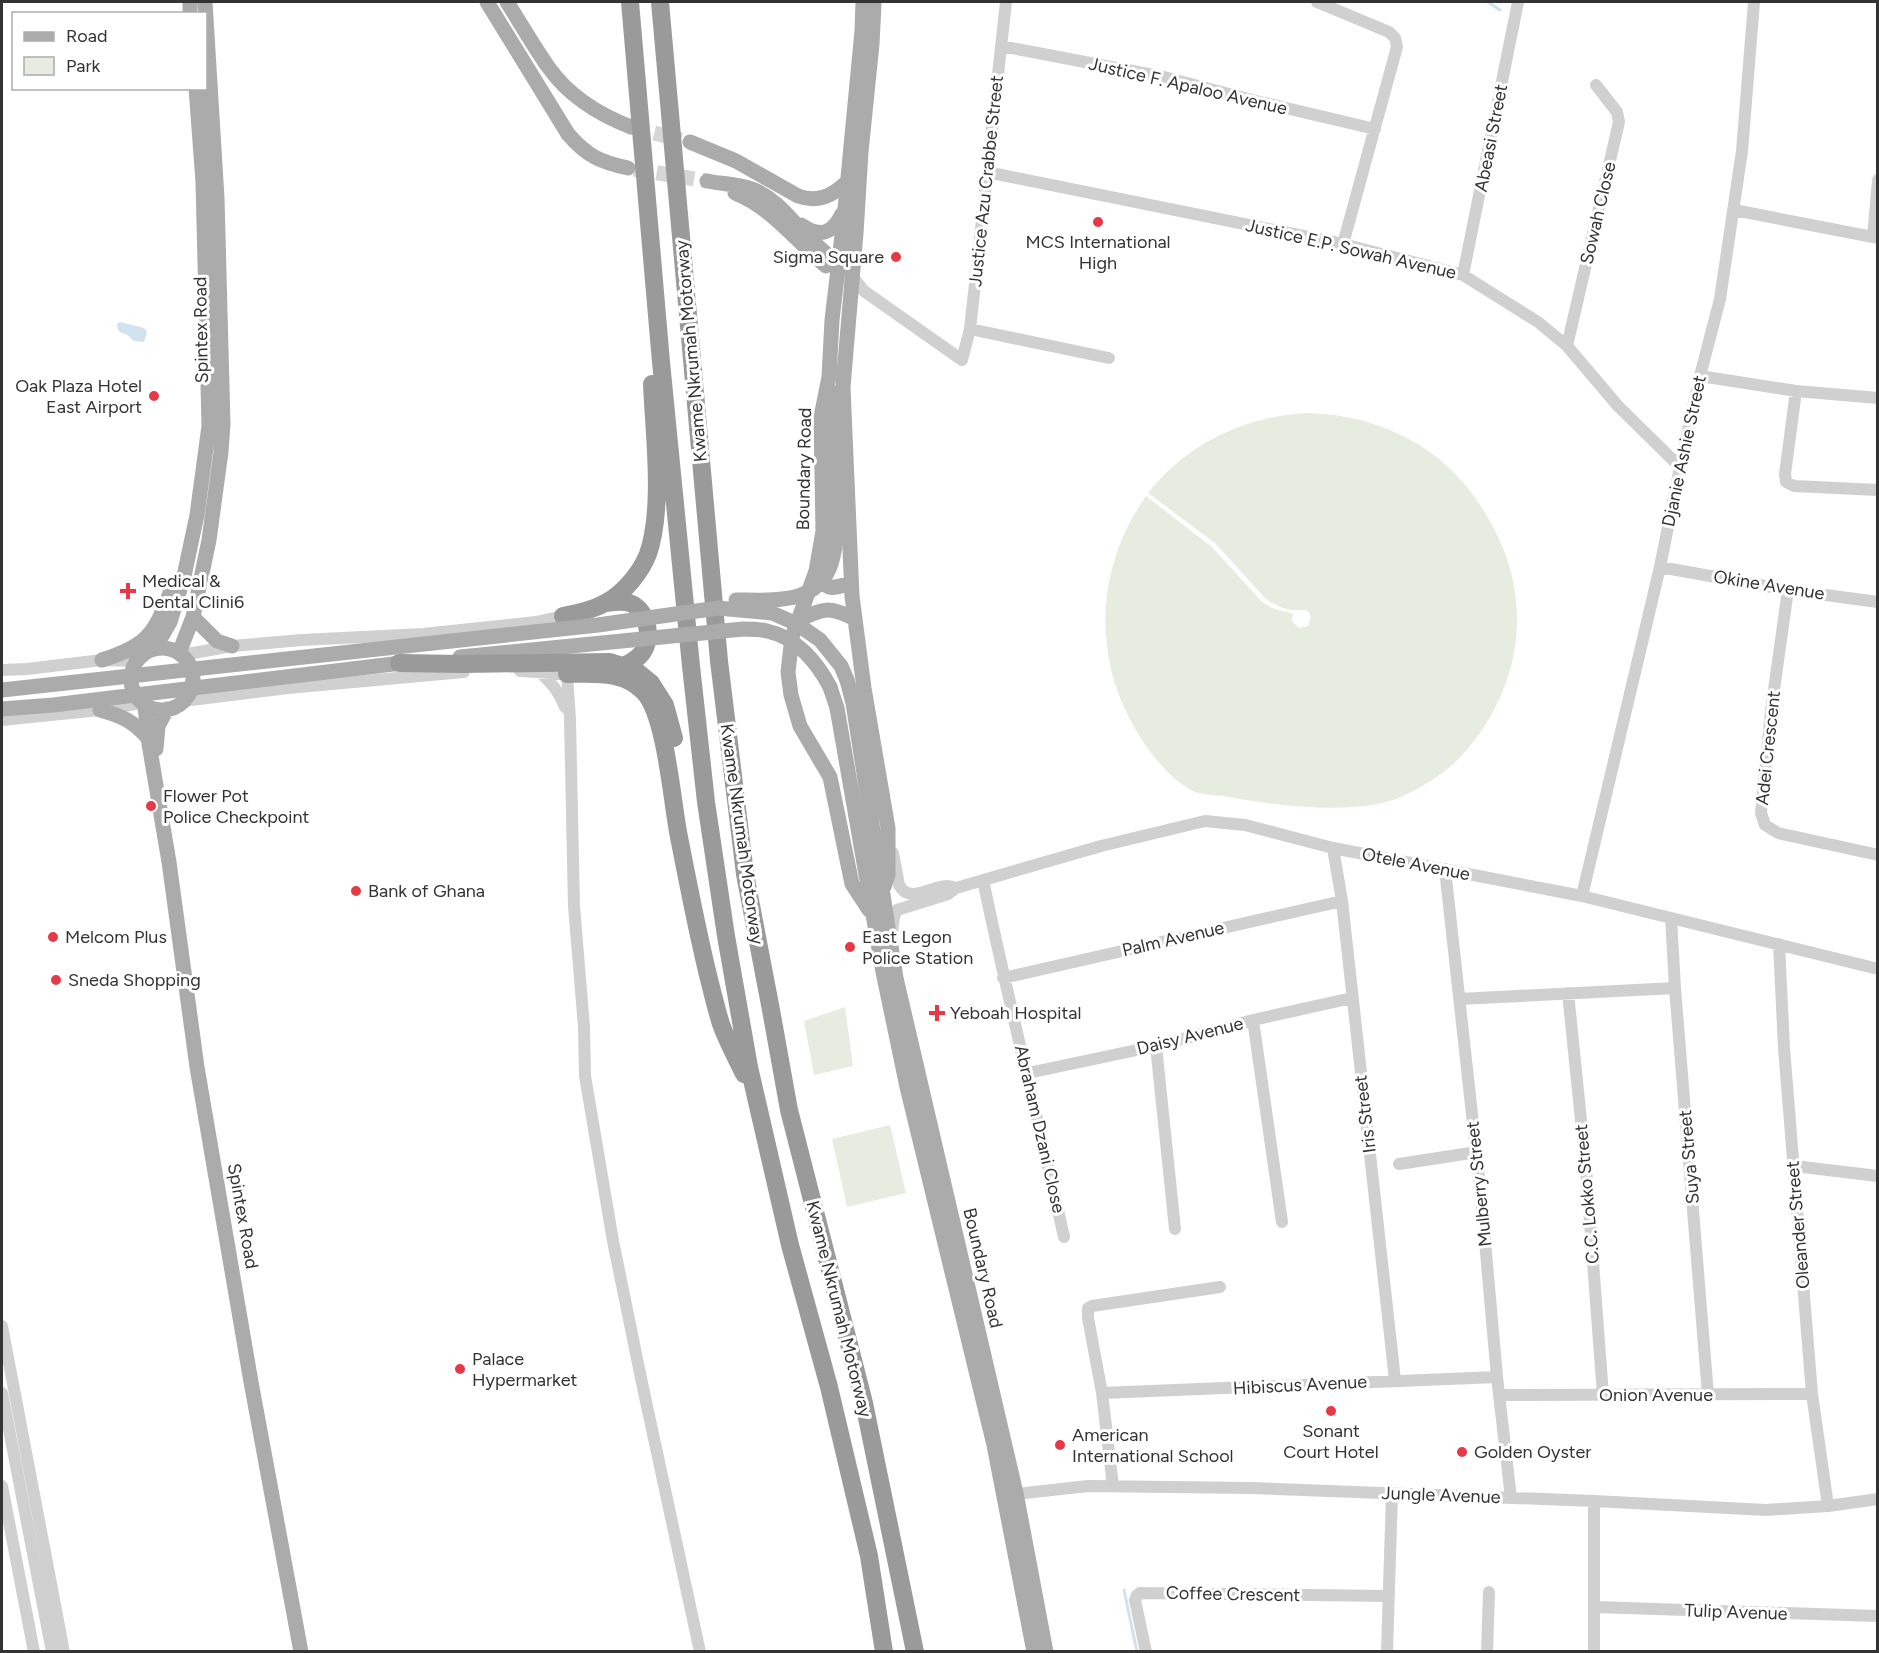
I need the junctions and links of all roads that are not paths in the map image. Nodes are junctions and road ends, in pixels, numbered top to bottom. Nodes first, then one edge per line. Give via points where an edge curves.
1 (214, 2) edge
2 (487, 2) edge
3 (507, 2) edge
4 (630, 2) edge
5 (660, 2) edge
6 (863, 2) edge
7 (874, 2) edge
8 (1006, 2) edge
9 (1317, 2) edge
10 (1518, 2) edge
11 (1754, 2) edge
12 (1001, 45) junction
13 (207, 70) edge
14 (1596, 86) dead end
15 (203, 90) edge
16 (204, 90) edge
17 (631, 127) tunnel mouth
18 (1375, 129) junction
19 (690, 142) tunnel mouth
20 (628, 168) tunnel mouth
21 (987, 172) junction
22 (1878, 180) edge
23 (707, 182) tunnel mouth
24 (847, 182) junction
25 (723, 184) junction
26 (646, 185) junction
27 (845, 209) junction
28 (1734, 210) junction
29 (795, 221) junction
30 (1875, 238) edge
31 (1343, 244) junction
32 (808, 251) junction
33 (1463, 275) junction
34 (848, 279) junction
35 (833, 307) junction
36 (970, 329) junction
37 (1567, 346) junction
38 (1109, 358) dead end
39 (1700, 376) junction
40 (829, 377) junction
41 (1796, 391) junction
42 (1878, 398) edge
43 (1680, 468) junction
44 (1878, 490) edge
45 (187, 561) junction
46 (1660, 567) junction
47 (816, 571) junction
48 (851, 583) junction
49 (1788, 590) junction
50 (1878, 602) edge
51 (606, 603) junction
52 (718, 608) junction
53 (563, 616) joint
54 (193, 617) junction
55 (855, 619) junction
56 (799, 620) junction
57 (232, 646) junction
58 (155, 648) junction
59 (181, 654) junction
60 (102, 660) junction
61 (136, 661) junction
62 (399, 663) junction
63 (2, 670) edge
64 (539, 672) junction
65 (591, 673) junction
66 (567, 674) junction
67 (2, 690) edge
68 (183, 701) junction
69 (143, 704) junction
70 (2, 709) edge
71 (166, 709) junction
72 (100, 710) junction
73 (2, 720) edge
74 (570, 720) junction
75 (148, 738) junction
76 (155, 785) junction
77 (888, 828) junction
78 (1334, 848) junction
79 (1878, 855) edge
80 (1445, 869) junction
81 (983, 880) junction
82 (956, 888) junction
83 (882, 894) junction
84 (1582, 896) junction
85 (1342, 901) junction
86 (873, 916) junction
87 (1671, 918) junction
88 (698, 926) junction
89 (1779, 944) junction
90 (890, 946) junction
91 (1878, 969) edge
92 (1003, 978) junction
93 (1674, 988) junction
94 (1568, 993) junction
95 (1352, 998) junction
96 (1460, 999) junction
97 (1253, 1020) junction
98 (1156, 1046) junction
99 (1028, 1073) junction
100 (758, 1106) junction
101 (1477, 1152) junction
102 (1399, 1164) dead end
103 (1794, 1166) junction
104 (1878, 1176) edge
105 (1282, 1222) dead end
106 (1175, 1229) dead end
107 (1064, 1237) dead end
108 (1220, 1287) dead end
109 (2, 1326) edge
110 (1497, 1377) junction
111 (1395, 1380) junction
112 (2, 1393) edge
113 (1102, 1393) junction
114 (1812, 1394) junction
115 (1500, 1395) junction
116 (1603, 1395) junction
117 (1708, 1395) junction
118 (2, 1486) edge
119 (1113, 1486) junction
120 (1392, 1493) junction
121 (1010, 1494) junction
122 (1511, 1498) junction
123 (1878, 1499) edge
124 (1594, 1501) junction
125 (1828, 1506) junction
126 (1489, 1592) dead end
127 (1388, 1596) junction
128 (1594, 1607) junction
129 (1878, 1616) edge
130 (34, 1652) edge
131 (52, 1652) edge
132 (64, 1652) edge
133 (301, 1652) edge
134 (700, 1652) edge
135 (884, 1652) edge
136 (915, 1652) edge
137 (1034, 1652) edge
138 (1046, 1652) edge
139 (1146, 1652) edge
140 (1387, 1652) edge
141 (1486, 1652) edge
142 (1594, 1652) edge

1 - 13 main road via 214,43
2 - 20 main road via 575,143 595,159
3 - 17 main road via 550,70 564,85 601,114
4 - 26 highway, Kwame Nkrumah Motorway
5 - 136 highway, Kwame Nkrumah Motorway via 719,661 745,874 789,1110 864,1402
6 - 24 main road, Boundary Road
7 - 34 main road, Boundary Road
8 - 12 street, Justice Azu Crabbe Street
9 - 18 street via 1395,38 1397,47
10 - 33 street, Abeasi Street
11 - 28 street, Djanie Ashie Street
12 - 18 street, Justice F. Apaloo Avenue via 1164,77
12 - 21 street, Justice Azu Crabbe Street
14 - 37 street, Sowah Close via 1617,112 1619,122
15 - 45 main road, Spintex Road via 209,426 201,494
16 - 54 main road, Spintex Road via 217,198 223,424 210,530
18 - 31 street
19 - 24 main road via 736,161 807,199 827,196
21 - 31 street, Justice E.P. Sowah Avenue
21 - 36 street, Justice Azu Crabbe Street
22 - 30 street
23 - 25 main road
24 - 27 main road, Boundary Road
25 - 29 main road via 753,189
25 - 32 main road via 769,213
26 - 51 highway via 641,241 657,476 655,511 644,562 619,594
26 - 100 highway, Kwame Nkrumah Motorway via 706,802
27 - 29 main road via 825,233
27 - 34 main road, Boundary Road
28 - 30 street
28 - 39 street, Djanie Ashie Street via 1720,299
29 - 34 main road
31 - 33 street, Justice E.P. Sowah Avenue
32 - 34 main road
32 - 35 main road via 823,274
33 - 37 street, Justice E.P. Sowah Avenue via 1538,322
34 - 35 main road, Boundary Road
34 - 36 street, Justice Azu Crabbe Street via 962,360
34 - 48 main road, Boundary Road via 843,387
35 - 40 main road, Boundary Road
36 - 38 street
37 - 43 street, Justice E.P. Sowah Avenue via 1618,406
39 - 41 street
39 - 43 street, Djanie Ashie Street
40 - 47 main road, Boundary Road via 822,417 823,531
40 - 52 main road, bridge via 836,532 828,572 816,588 804,595 726,600
41 - 42 street
41 - 44 street via 1786,482 1794,486
43 - 46 street, Djanie Ashie Street
45 - 58 main road, Spintex Road via 170,622
45 - 60 main road via 150,635 123,653
46 - 49 street, Okine Avenue
46 - 84 street, Djanie Ashie Street
47 - 48 main road via 827,587
47 - 56 main road, Boundary Road
48 - 55 main road, Boundary Road
49 - 50 street, Okine Avenue
49 - 79 street, Adei Crescent via 1761,813 1765,825 1778,833
51 - 53 highway
51 - 65 highway via 634,605 645,620 647,644 629,665
52 - 67 main road, bridge
52 - 83 main road, Boundary Road, bridge via 772,613 797,624 820,640 841,666 853,703
53 - 57 street via 423,634
54 - 57 main road via 217,641
54 - 59 main road, Spintex Road
55 - 56 main road via 820,609
55 - 77 main road, Boundary Road
56 - 86 main road, Boundary Road via 792,637 789,665 791,695 800,726 830,777 852,884
57 - 59 street
58 - 59 main road
58 - 61 main road
59 - 68 main road via 193,678
60 - 61 street
60 - 63 street
61 - 69 main road via 131,683
62 - 70 main road, Boundary Road, bridge
62 - 86 main road, Boundary Road, bridge via 743,628 768,631 790,640 820,668 837,708
62 - 88 highway, bridge via 610,662 635,670 651,683 665,705 674,738
64 - 66 street
64 - 68 street via 441,673
64 - 74 street via 560,695
65 - 66 highway
65 - 88 highway via 635,683 655,710
66 - 74 street
68 - 71 main road
69 - 71 main road
69 - 72 street
69 - 75 main road, Spintex Road
71 - 76 main road, Spintex Road via 158,726
72 - 73 street
72 - 75 main road via 120,716
74 - 134 street via 574,906 585,1076 642,1383
75 - 76 main road, Spintex Road
76 - 133 main road, Spintex Road via 197,1067
77 - 82 street, Otele Avenue via 901,889 918,894 946,886
77 - 83 main road, Boundary Road via 888,875
78 - 80 street, Otele Avenue
78 - 81 street, Otele Avenue via 1245,825 1205,821
78 - 85 street, Iris Street
80 - 84 street, Otele Avenue
80 - 96 street, Mulberry Street
81 - 82 street, Otele Avenue
81 - 92 street, Abraham Dzani Close
82 - 90 street, Otele Avenue via 897,910
83 - 90 main road, Boundary Road
84 - 87 street, Otele Avenue
85 - 92 street, Palm Avenue
85 - 95 street, Iris Street
86 - 121 main road, Boundary Road via 907,1087
87 - 89 street, Otele Avenue
87 - 93 street, Suya Street
88 - 100 highway via 721,1024
89 - 91 street, Otele Avenue
89 - 103 street, Oleander Street
90 - 121 main road, Boundary Road
92 - 99 street, Abraham Dzani Close
93 - 94 street
93 - 117 street, Suya Street
94 - 96 street
94 - 116 street, C.C. Lokko Street
95 - 97 street, Daisy Avenue
95 - 111 street, Iris Street
96 - 101 street, Mulberry Street
97 - 98 street, Daisy Avenue
97 - 105 street
98 - 99 street, Daisy Avenue
98 - 106 street
99 - 107 street, Abraham Dzani Close
100 - 135 highway, Kwame Nkrumah Motorway via 871,1566
101 - 102 street
101 - 110 street, Mulberry Street
103 - 104 street
103 - 114 street, Oleander Street
108 - 113 street via 1088,1308
109 - 132 street
110 - 111 street, Hibiscus Avenue
110 - 115 street, Mulberry Street
111 - 113 street, Hibiscus Avenue
112 - 131 street
113 - 119 street
114 - 117 street, Onion Avenue
114 - 125 street, Oleander Street
115 - 116 street, Onion Avenue
115 - 122 street, Mulberry Street
116 - 117 street, Onion Avenue
118 - 130 street
119 - 120 street, Jungle Avenue
119 - 121 street, Jungle Avenue
120 - 122 street, Jungle Avenue
120 - 127 street
121 - 137 main road, Boundary Road
121 - 138 main road, Boundary Road
122 - 124 street, Jungle Avenue
123 - 125 street, Jungle Avenue
124 - 125 street, Jungle Avenue via 1766,1510
124 - 128 street
126 - 141 street
127 - 139 street, Coffee Crescent via 1140,1593 1135,1600
127 - 140 street
128 - 129 street, Tulip Avenue
128 - 142 street

